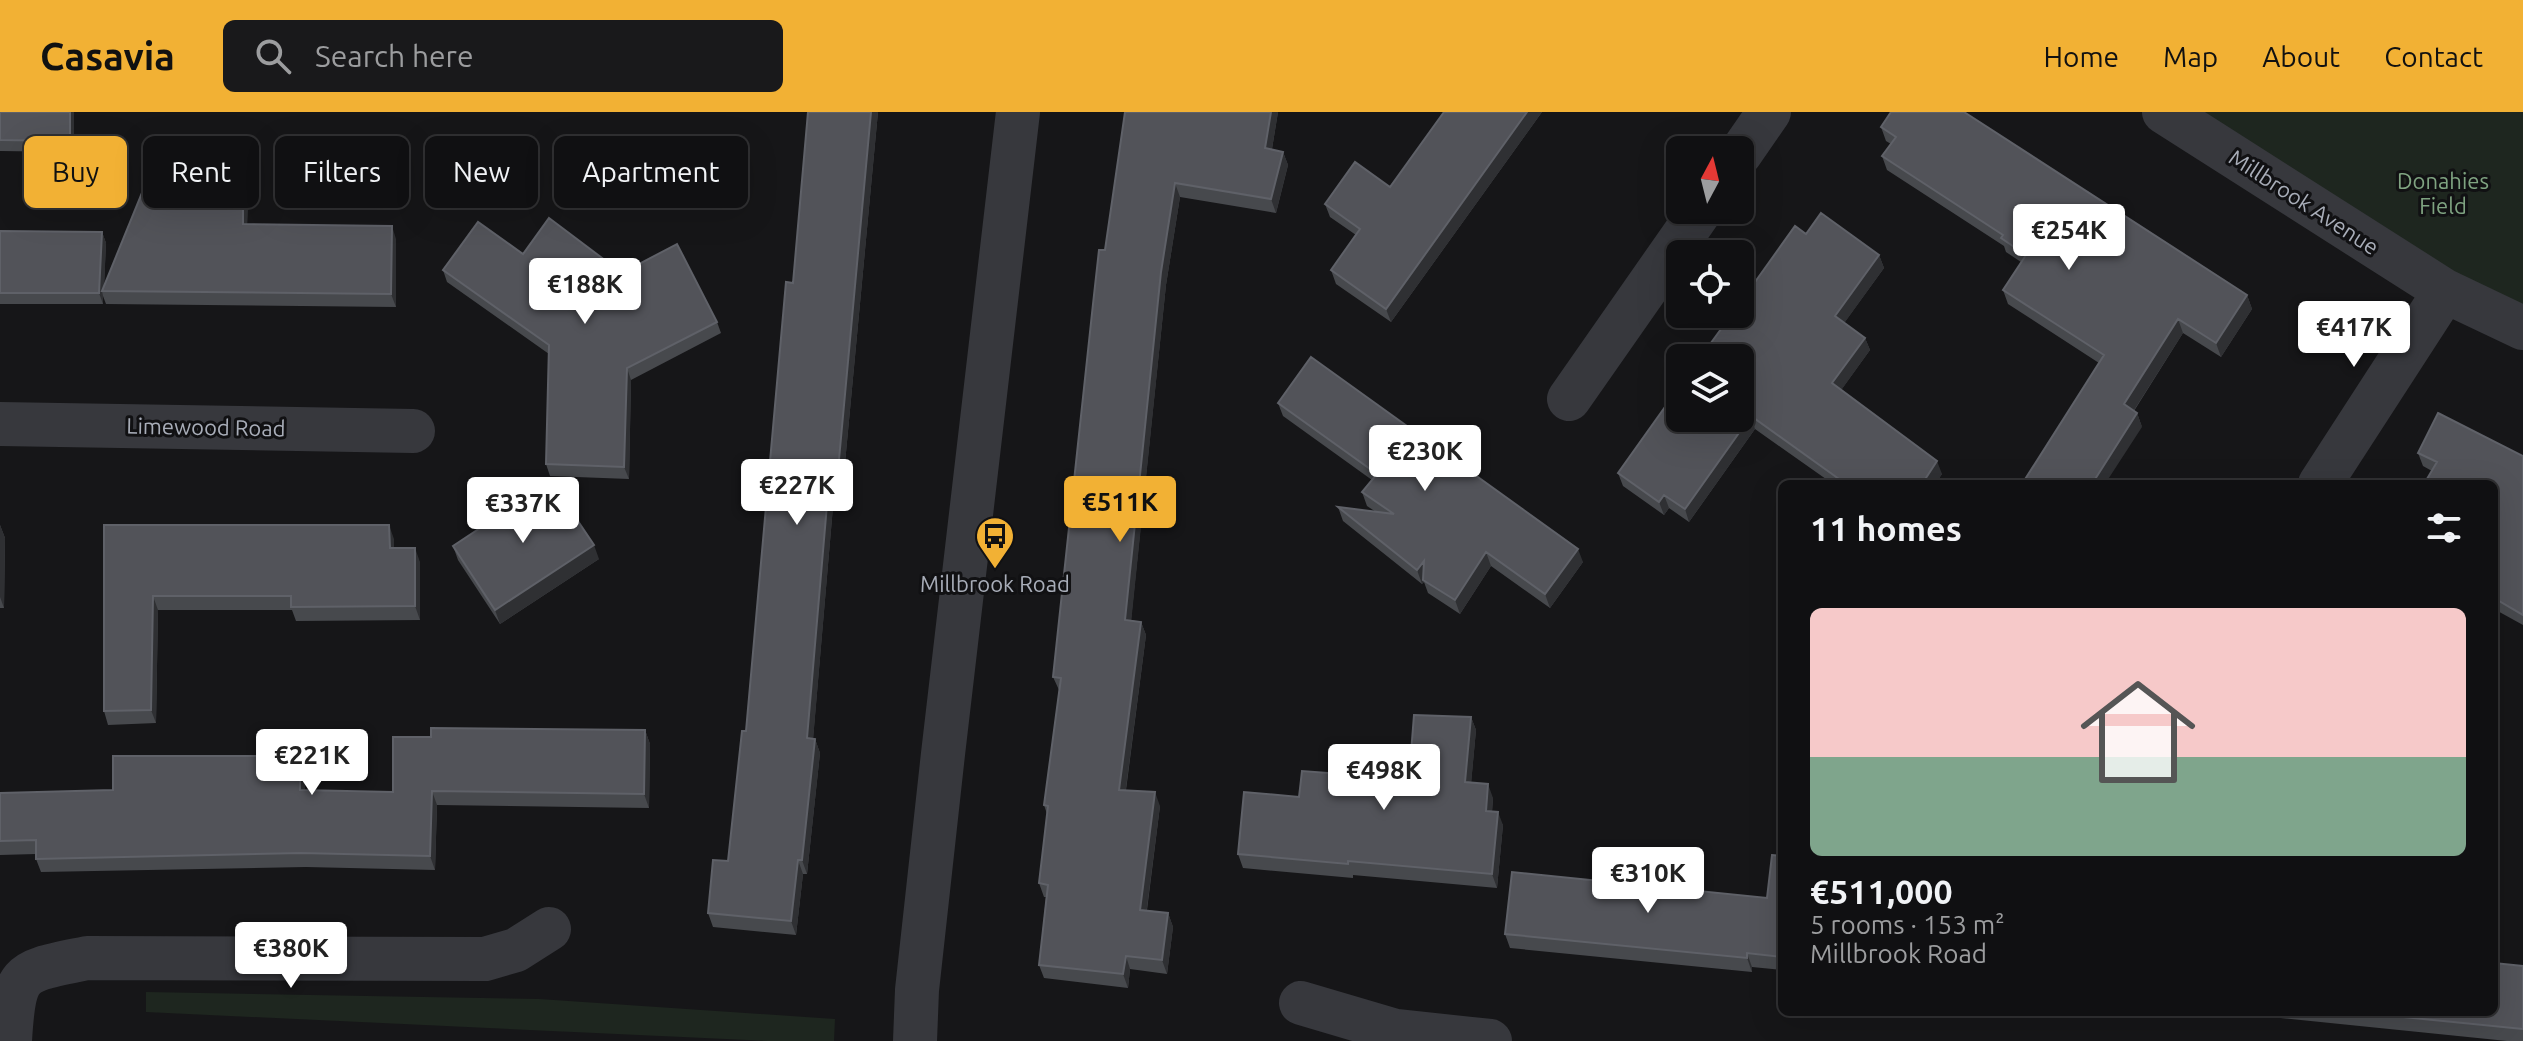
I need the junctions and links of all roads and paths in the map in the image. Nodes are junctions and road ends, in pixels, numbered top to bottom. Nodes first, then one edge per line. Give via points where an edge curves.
1 (1018, 112) edge
2 (1769, 112) edge
3 (2164, 112) edge
4 (1752, 136) edge
5 (1691, 224) edge
6 (2445, 291) junction
7 (2523, 328) edge
8 (1569, 399) dead end
9 (0, 424) edge
10 (413, 431) dead end
11 (2323, 480) edge
12 (549, 929) dead end
13 (1301, 1003) dead end
14 (10, 1041) edge
15 (915, 1041) edge
16 (1490, 1041) edge

1 - 15 street via 941,770
2 - 4 street
3 - 6 street, Millbrook Avenue
5 - 8 street
6 - 7 street, Millbrook Avenue
6 - 11 street
9 - 10 street, Limewood Road
12 - 14 street via 516,950 485,959 87,958 30,970 14,989
13 - 16 street via 1396,1031

